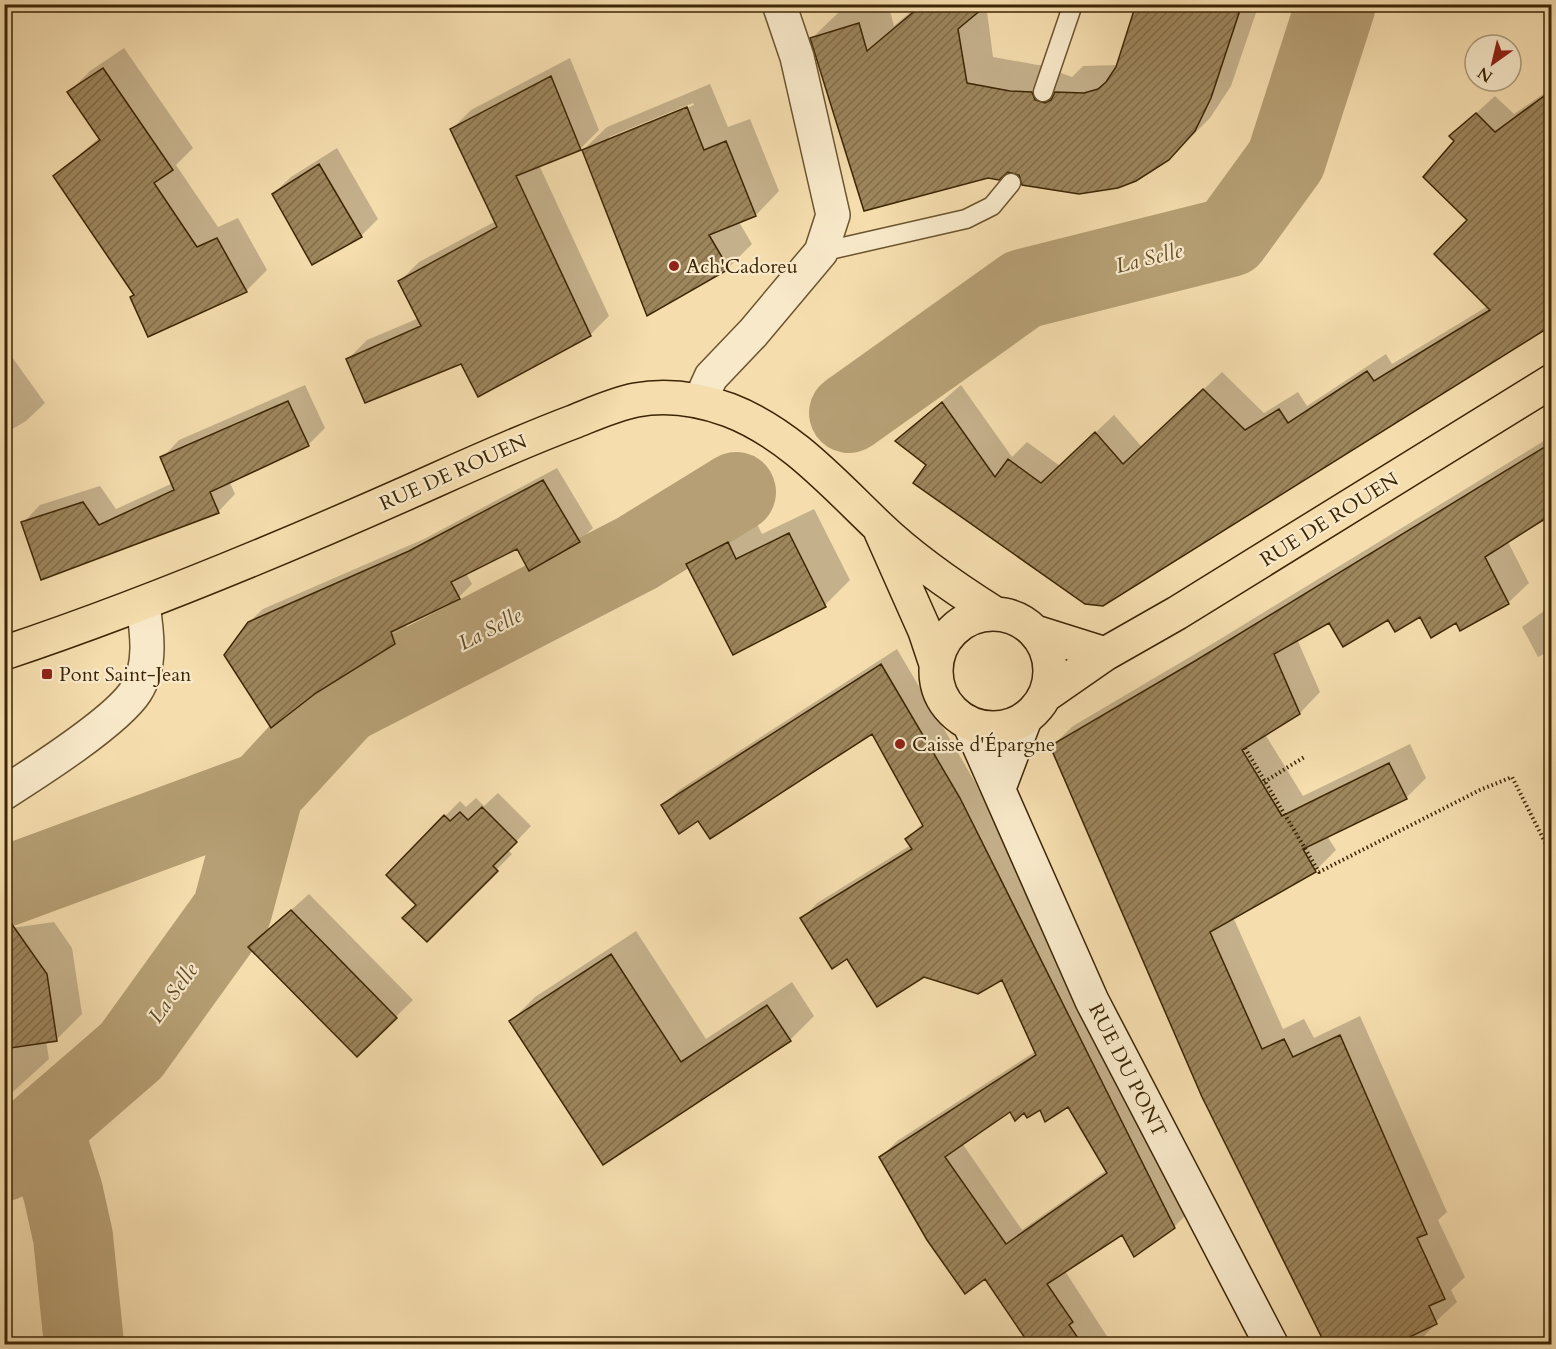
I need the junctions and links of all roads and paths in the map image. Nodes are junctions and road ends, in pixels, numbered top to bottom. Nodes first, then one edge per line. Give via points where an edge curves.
1 (779, 4) edge
2 (1073, 4) edge
3 (1043, 92) dead end
4 (1011, 183) dead end
5 (821, 252) junction
6 (1551, 381) edge
7 (700, 400) junction
8 (879, 528) junction
9 (142, 605) junction
10 (994, 613) junction
11 (1035, 632) junction
12 (4, 653) edge
13 (1105, 654) junction
14 (936, 663) junction
15 (1046, 695) junction
16 (1025, 719) junction
17 (969, 723) junction
18 (1245, 748) dead end
19 (1306, 756) dead end
20 (1264, 782) junction
21 (999, 788) junction
22 (4, 793) edge
23 (1551, 856) edge
24 (1271, 1344) edge

1 - 5 street via 797,57 833,215
2 - 3 lane
4 - 5 lane via 992,206 966,219
5 - 7 street via 711,377
6 - 13 main road, RUE DE ROUEN
7 - 8 main road, RUE DE ROUEN via 732,411 801,454 836,483
7 - 9 main road, RUE DE ROUEN via 632,400 589,415
8 - 10 main road via 959,592
8 - 14 main road
9 - 12 main road, RUE DE ROUEN
9 - 22 street via 147,653 137,690 101,724
10 - 11 main road via 1009,615
10 - 14 main road via 977,616 949,633
11 - 13 main road
11 - 15 main road via 1047,651 1051,673
13 - 15 main road, RUE DE ROUEN
14 - 17 main road via 936,682 943,699
15 - 16 main road
16 - 17 main road via 1007,727
16 - 21 street
17 - 21 street, RUE DU PONT
18 - 20 path
19 - 20 path
20 - 23 path via 1319,872 1512,777
21 - 24 street, RUE DU PONT via 1092,1001

